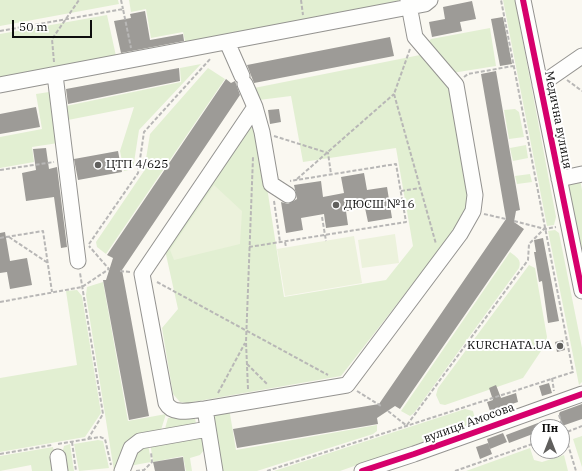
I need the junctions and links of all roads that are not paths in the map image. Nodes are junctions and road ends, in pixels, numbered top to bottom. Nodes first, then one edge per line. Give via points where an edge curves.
1 (430, 0) edge
2 (523, 0) edge
3 (408, 3) edge
4 (227, 42) junction
5 (582, 56) edge
6 (55, 75) junction
7 (0, 84) edge
8 (540, 85) junction
9 (255, 107) junction
10 (582, 174) edge
11 (559, 179) junction
12 (288, 195) dead end
13 (78, 261) road end
14 (582, 292) edge
15 (582, 394) edge
16 (205, 409) junction
17 (208, 429) junction
18 (122, 471) edge
19 (215, 471) edge
20 (362, 471) edge

1 - 3 street via 425,4
2 - 8 street, Медична вулиця
3 - 4 street
3 - 16 street via 415,37 456,85 475,186 473,211 463,230 347,385
4 - 6 street
4 - 9 street
5 - 8 street
6 - 7 street
6 - 13 street
8 - 11 street, Медична вулиця
9 - 12 street via 271,184
9 - 16 street via 142,274 166,403 171,409 179,411
10 - 11 street
11 - 14 street, Медична вулиця
15 - 20 street, вулиця Амосова
16 - 17 street
17 - 18 street via 140,441 132,447
17 - 19 street

